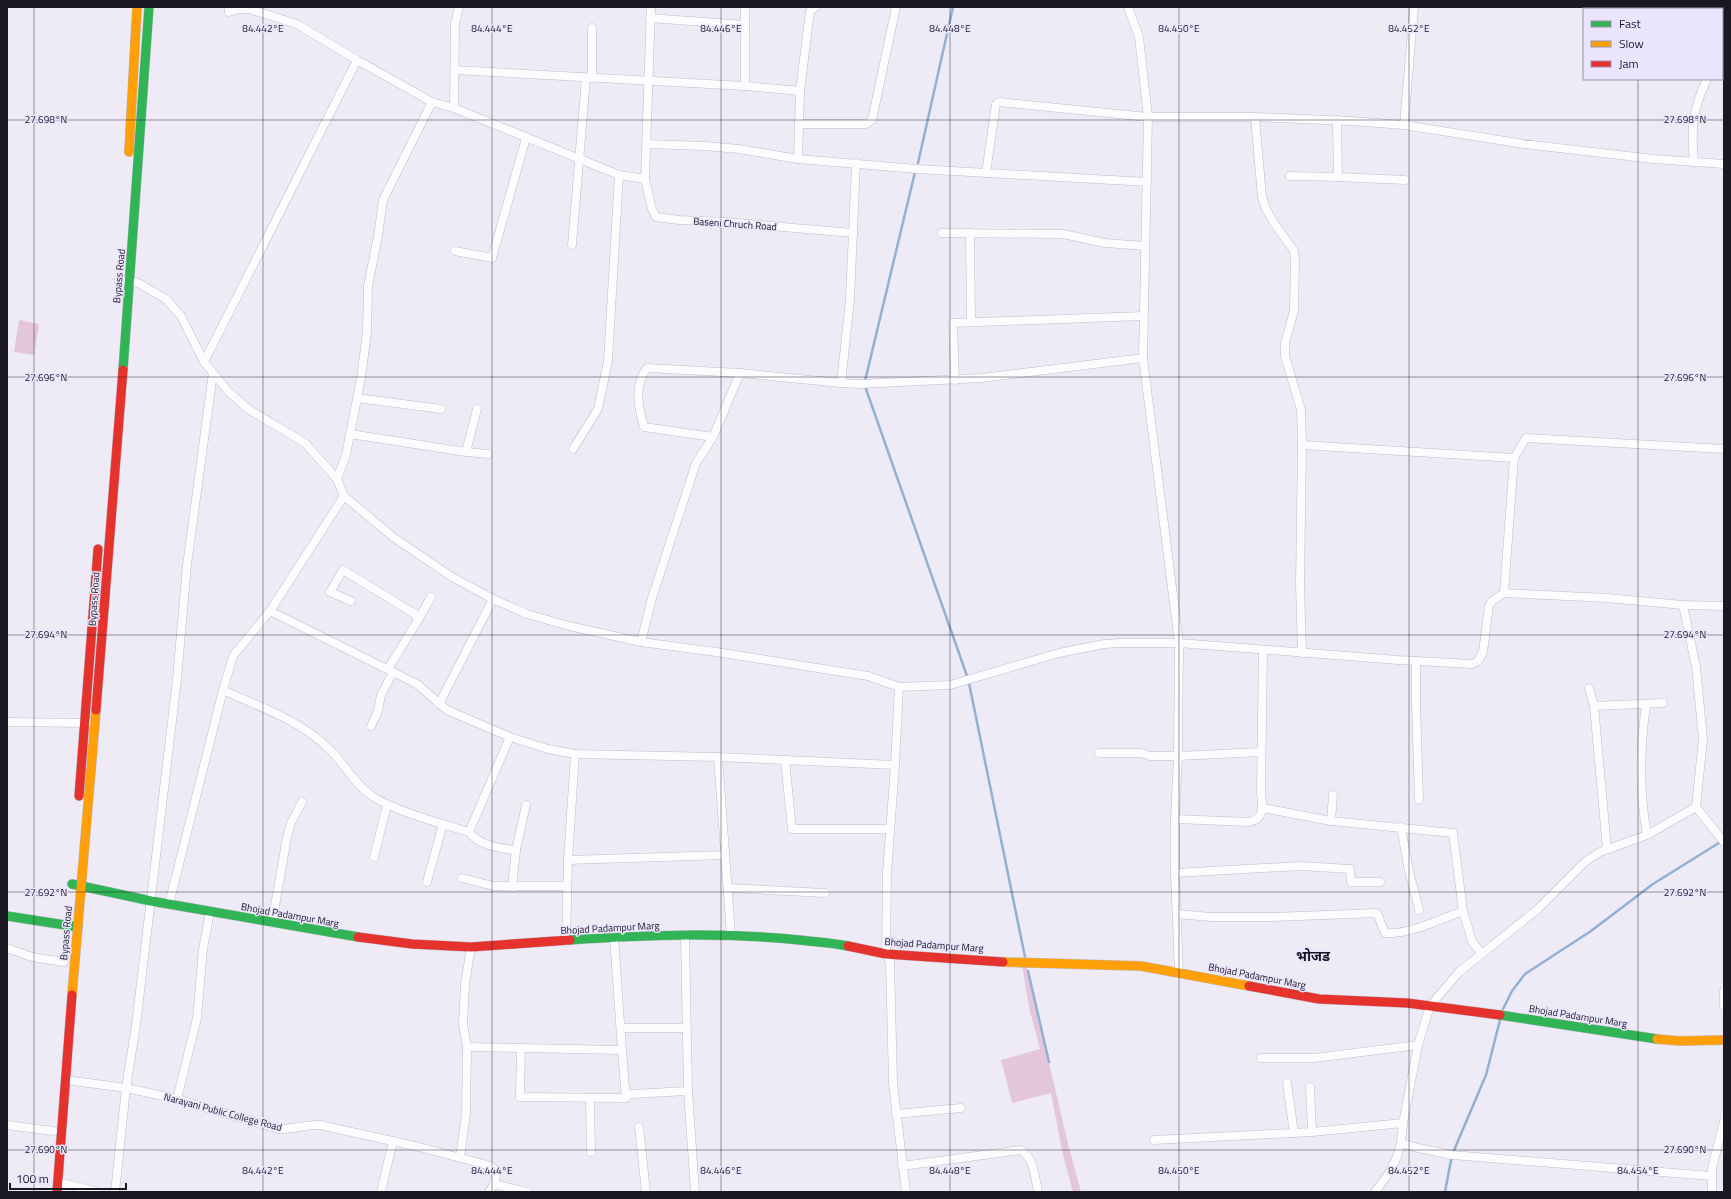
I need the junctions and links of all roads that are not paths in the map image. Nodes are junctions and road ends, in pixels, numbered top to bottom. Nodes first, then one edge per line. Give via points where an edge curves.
1 (137, 7) edge
2 (149, 7) edge
3 (229, 7) edge
4 (459, 7) edge
5 (651, 7) edge
6 (745, 7) edge
7 (816, 7) edge
8 (896, 7) edge
9 (1128, 7) edge
10 (1414, 7) edge
11 (650, 18) junction
12 (745, 25) junction
13 (592, 28) dead end
14 (357, 60) junction
15 (455, 70) junction
16 (589, 78) junction
17 (648, 80) junction
18 (1707, 80) edge
19 (745, 86) junction
20 (800, 91) junction
21 (432, 102) junction
22 (454, 108) junction
23 (1148, 117) junction
24 (1255, 117) junction
25 (1337, 120) junction
26 (800, 124) junction
27 (1404, 125) junction
28 (526, 138) junction
29 (647, 144) junction
30 (798, 159) junction
31 (128, 160) dead end
32 (580, 160) junction
33 (1694, 162) junction
34 (856, 163) junction
35 (1724, 164) edge
36 (986, 173) junction
37 (619, 174) junction
38 (1290, 176) dead end
39 (1338, 177) junction
40 (645, 179) junction
41 (1405, 180) dead end
42 (1147, 182) junction
43 (853, 233) junction
44 (942, 233) dead end
45 (970, 233) junction
46 (572, 245) dead end
47 (1145, 246) junction
48 (455, 251) dead end
49 (119, 280) dead end
50 (129, 282) junction
51 (1143, 316) junction
52 (971, 322) junction
53 (1143, 358) junction
54 (204, 362) junction
55 (213, 373) junction
56 (740, 373) junction
57 (955, 380) junction
58 (841, 383) junction
59 (357, 398) junction
60 (441, 409) dead end
61 (476, 409) dead end
62 (350, 434) junction
63 (713, 437) junction
64 (1302, 445) junction
65 (573, 449) dead end
66 (1724, 449) edge
67 (466, 452) junction
68 (488, 454) dead end
69 (1514, 458) junction
70 (337, 479) junction
71 (344, 496) junction
72 (99, 543) dead end
73 (1504, 593) junction
74 (431, 598) dead end
75 (493, 599) junction
76 (352, 602) dead end
77 (1683, 605) junction
78 (1724, 606) edge
79 (270, 611) junction
80 (418, 620) junction
81 (641, 642) junction
82 (1179, 643) junction
83 (1263, 650) junction
84 (1302, 653) junction
85 (1416, 662) junction
86 (390, 671) junction
87 (899, 687) junction
88 (1589, 688) dead end
89 (223, 690) junction
90 (1662, 703) dead end
91 (439, 704) junction
92 (1646, 705) junction
93 (1594, 706) junction
94 (7, 722) edge
95 (85, 723) junction
96 (96, 724) junction
97 (371, 726) dead end
98 (510, 737) junction
99 (1261, 752) junction
100 (1099, 753) dead end
101 (575, 754) junction
102 (1178, 756) junction
103 (718, 757) junction
104 (785, 760) junction
105 (895, 765) junction
106 (1333, 795) dead end
107 (1419, 800) dead end
108 (302, 802) dead end
109 (388, 805) junction
110 (526, 805) dead end
111 (1696, 807) junction
112 (78, 808) dead end
113 (1263, 808) junction
114 (1174, 818) junction
115 (1331, 821) junction
116 (443, 824) junction
117 (1401, 827) junction
118 (890, 829) junction
119 (469, 832) junction
120 (1647, 835) junction
121 (1722, 839) edge
122 (1607, 849) junction
123 (516, 850) junction
124 (725, 855) junction
125 (374, 857) dead end
126 (568, 860) junction
127 (1174, 873) junction
128 (462, 878) dead end
129 (426, 882) dead end
130 (1380, 882) dead end
131 (72, 884) dead end
132 (81, 885) junction
133 (567, 886) junction
134 (512, 887) junction
135 (728, 888) junction
136 (825, 893) dead end
137 (151, 901) junction
138 (169, 904) junction
139 (1419, 910) dead end
140 (1463, 911) junction
141 (210, 912) junction
142 (1177, 914) junction
143 (7, 916) edge
144 (272, 923) junction
145 (78, 926) junction
146 (731, 935) junction
147 (685, 936) junction
148 (614, 938) junction
149 (566, 942) junction
150 (471, 947) junction
151 (7, 948) edge
152 (1482, 953) junction
153 (886, 954) junction
154 (64, 962) dead end
155 (1179, 972) junction
156 (1724, 991) edge
157 (1430, 1006) junction
158 (1724, 1006) edge
159 (61, 1017) dead end
160 (621, 1028) junction
161 (686, 1028) junction
162 (1724, 1040) edge
163 (1418, 1045) junction
164 (467, 1047) junction
165 (521, 1048) junction
166 (621, 1050) junction
167 (1261, 1058) dead end
168 (66, 1080) junction
169 (1287, 1083) dead end
170 (1310, 1087) dead end
171 (126, 1088) junction
172 (688, 1091) junction
173 (590, 1098) junction
174 (626, 1098) junction
175 (177, 1099) junction
176 (961, 1108) dead end
177 (896, 1114) junction
178 (1724, 1121) edge
179 (1403, 1123) junction
180 (7, 1125) edge
181 (639, 1127) dead end
182 (53, 1131) junction
183 (1312, 1132) junction
184 (1294, 1133) junction
185 (1154, 1140) dead end
186 (393, 1142) junction
187 (1401, 1143) junction
188 (591, 1152) dead end
189 (460, 1158) junction
190 (902, 1166) junction
191 (1711, 1176) junction
192 (58, 1182) junction
193 (494, 1184) junction
194 (48, 1192) edge
195 (57, 1192) edge
196 (98, 1192) edge
197 (115, 1192) edge
198 (381, 1192) edge
199 (489, 1192) edge
200 (526, 1192) edge
201 (646, 1192) edge
202 (695, 1192) edge
203 (906, 1192) edge
204 (1038, 1192) edge
205 (1375, 1192) edge
206 (1712, 1192) edge

1 - 31 main road
2 - 50 main road, Bypass Road
3 - 14 street via 229,12 249,10 297,24
4 - 15 street via 455,24
5 - 11 street
6 - 12 street
7 - 20 street via 810,11
8 - 26 street via 872,120 866,124
9 - 23 street via 1139,36
10 - 27 street
11 - 12 street
11 - 17 street
12 - 19 street
13 - 16 street
14 - 21 street
14 - 54 street
15 - 16 street
15 - 22 street
16 - 17 street
16 - 32 street
17 - 19 street
17 - 29 street
18 - 33 street via 1694,113
19 - 20 street
20 - 26 street
21 - 22 street
21 - 59 street via 381,207 368,286 367,332
22 - 28 street
23 - 24 street
23 - 36 street via 1000,102 996,104
23 - 42 street
24 - 25 street
24 - 64 street via 1262,197 1274,223 1294,251 1294,311 1284,356 1301,410
25 - 27 street
25 - 39 street
26 - 30 street
27 - 33 street via 1524,144
28 - 32 street
28 - 48 street via 492,258
29 - 30 street via 739,149
29 - 40 street
30 - 34 street
32 - 37 street
32 - 46 street
33 - 35 street
34 - 36 street
34 - 43 street
36 - 42 street
37 - 40 street
37 - 65 street via 608,361 598,409
38 - 39 street
39 - 41 street
40 - 43 street, Baseni Chruch Road via 656,217
42 - 47 street
43 - 58 street via 850,300
44 - 45 street
45 - 47 street via 1063,234 1105,243
45 - 52 street
47 - 51 street
49 - 50 street
50 - 54 street via 138,283 166,300 181,316
50 - 96 main road, Bypass Road
51 - 52 street
51 - 53 street
52 - 57 street via 953,323
53 - 57 street
53 - 82 street
54 - 55 street
55 - 70 street via 248,409 305,443
55 - 137 street via 187,565 177,679
56 - 58 street
56 - 63 street
56 - 63 street via 648,368 642,375 638,395 644,427
57 - 58 street
59 - 60 street
59 - 62 street
61 - 67 street
62 - 67 street
62 - 70 street
63 - 81 street via 696,463 652,598
64 - 69 street
64 - 84 street
66 - 69 street via 1526,438
67 - 68 street
69 - 73 street
70 - 71 street
71 - 75 street via 421,558
71 - 79 street
72 - 95 main road, Bypass Road
73 - 77 street
73 - 85 street via 1489,606 1483,652 1478,661 1472,664
74 - 80 street
75 - 81 street via 550,621
75 - 91 street
76 - 80 street via 330,592 343,570 415,614
77 - 78 street
77 - 111 street via 1696,667 1703,739
79 - 86 street
79 - 89 street via 233,656
80 - 86 street
81 - 87 street via 868,676
82 - 83 street
82 - 87 street via 1104,644 1059,653 950,685
82 - 102 street
83 - 84 street
83 - 99 street
84 - 85 street
85 - 107 street
86 - 91 street via 417,684
86 - 97 street
87 - 105 street
88 - 93 street
89 - 109 street via 305,729 333,753 360,787
89 - 138 street
90 - 92 street
91 - 98 street via 447,710
92 - 93 street
92 - 120 street via 1641,746 1641,791
93 - 122 street
94 - 95 street
95 - 96 street
95 - 112 main road, Bypass Road
96 - 132 main road, Bypass Road
98 - 101 street
98 - 119 street
99 - 102 street
99 - 113 street
100 - 102 street
101 - 103 street
101 - 126 street
102 - 114 street
103 - 104 street
103 - 124 street
104 - 105 street
104 - 118 street via 792,829
105 - 118 street
106 - 115 street
108 - 144 street via 287,836
109 - 116 street
109 - 125 street
110 - 123 street
111 - 120 street
111 - 121 street
113 - 114 street via 1259,818 1250,822
113 - 115 street
114 - 127 street
115 - 117 street
116 - 119 street
116 - 129 street
117 - 139 street
117 - 140 street via 1453,833
118 - 153 street
119 - 123 street via 481,841
120 - 122 street
122 - 152 street via 1586,861 1538,909
123 - 134 street
124 - 126 street
124 - 135 street
126 - 133 street
127 - 130 street via 1301,866 1350,869 1351,882
127 - 142 street
128 - 134 street via 493,886
131 - 132 main road, Bhojad Padampur Marg
132 - 137 main road, Bhojad Padampur Marg
132 - 145 main road, Bypass Road
133 - 134 street
133 - 149 street
135 - 136 street
135 - 146 street
137 - 138 main road, Bhojad Padampur Marg
137 - 171 street
138 - 141 main road, Bhojad Padampur Marg
140 - 142 street via 1411,929 1390,933 1385,933 1377,913 1273,917
140 - 152 street via 1472,941
141 - 144 main road, Bhojad Padampur Marg
141 - 175 street via 203,949 197,1018
142 - 155 street
143 - 145 main road
144 - 150 main road, Bhojad Padampur Marg via 387,942
145 - 168 main road, Bypass Road
146 - 147 main road, Bhojad Padampur Marg
146 - 153 main road, Bhojad Padampur Marg via 842,945
147 - 148 main road, Bhojad Padampur Marg
147 - 161 street
148 - 149 main road, Bhojad Padampur Marg
148 - 160 street
149 - 150 main road, Bhojad Padampur Marg
150 - 164 street via 465,984 463,1024
151 - 154 street
152 - 157 street via 1459,972
153 - 155 main road, Bhojad Padampur Marg via 1004,962 1124,964
153 - 177 street via 890,962 891,1039
155 - 157 main road, Bhojad Padampur Marg via 1320,999
156 - 158 street
157 - 162 main road, Bhojad Padampur Marg via 1642,1037 1680,1041
157 - 163 street
159 - 182 main road
160 - 161 street
160 - 166 street
161 - 172 street
163 - 167 street via 1314,1058
163 - 179 street
164 - 165 street
164 - 189 street via 466,1114
165 - 166 street
165 - 173 street via 520,1098
166 - 174 street
168 - 171 street, Narayani Public College Road
168 - 192 main road, Bypass Road
169 - 184 street
170 - 183 street
171 - 175 street, Narayani Public College Road
171 - 197 street
172 - 174 street via 631,1094
172 - 202 street
173 - 174 street
173 - 188 street
175 - 186 street, Narayani Public College Road via 278,1129 289,1130 320,1125
176 - 177 street
177 - 190 street
178 - 191 street
179 - 183 street
179 - 187 street
180 - 182 street
181 - 201 street
182 - 194 main road
183 - 184 street
184 - 185 street
186 - 189 street, Narayani Public College Road
186 - 198 street
187 - 191 street via 1452,1155
187 - 205 street via 1389,1173
189 - 193 street, Narayani Public College Road via 491,1166 497,1172
190 - 203 street
190 - 204 street via 1020,1150 1027,1154 1030,1160
191 - 206 street
192 - 195 main road, Bypass Road
192 - 196 street
193 - 199 street
193 - 200 street

